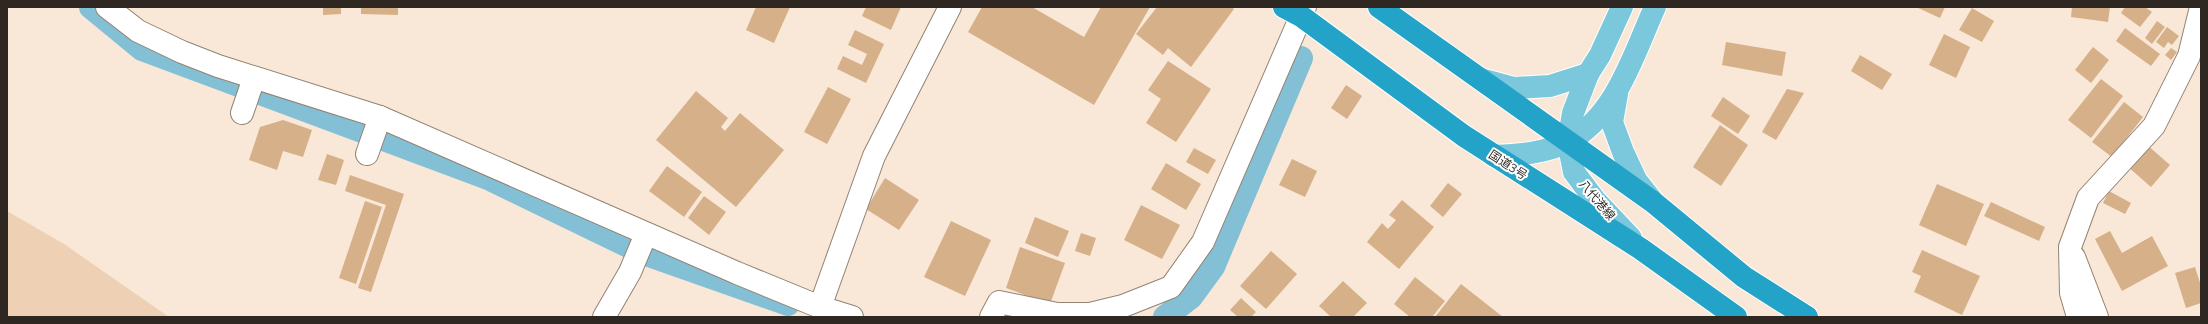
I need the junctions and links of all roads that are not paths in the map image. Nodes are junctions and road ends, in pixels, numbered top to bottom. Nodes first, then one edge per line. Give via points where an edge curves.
1 (107, 7) edge
2 (950, 7) edge
3 (1379, 7) edge
4 (1622, 7) edge
5 (1655, 7) edge
6 (2201, 7) edge
7 (1297, 10) edge
8 (1588, 74) junction
9 (254, 78) junction
10 (1478, 78) junction
11 (1619, 85) junction
12 (242, 113) dead end
13 (380, 117) junction
14 (1568, 142) junction
15 (368, 154) dead end
16 (1494, 156) junction
17 (1653, 202) junction
18 (646, 234) junction
19 (2070, 247) junction
20 (1641, 249) junction
21 (820, 307) junction
22 (604, 317) edge
23 (852, 317) edge
24 (991, 317) edge
25 (1736, 317) edge
26 (1807, 317) edge
27 (2078, 317) edge
28 (2097, 317) edge

1 - 9 street via 138,31 182,52
2 - 21 street via 874,156
3 - 10 highway
4 - 8 main road, 八代港線 via 1600,55
5 - 11 main road
6 - 19 street via 2189,56 2154,126 2088,198
7 - 16 highway, 国道3号
7 - 24 street via 1203,242 1172,286 1123,306 1090,314 1057,314 999,302
8 - 10 main road via 1550,86 1514,88
8 - 14 main road, 八代港線 via 1573,113
9 - 12 street
9 - 13 street
10 - 14 highway
11 - 14 main road via 1603,112
11 - 17 main road via 1612,122 1636,180
13 - 15 street
13 - 18 street
14 - 16 main road via 1546,150
14 - 17 highway
14 - 20 main road, 八代港線 via 1574,172 1595,200
16 - 20 highway, 国道3号
17 - 26 highway via 1744,277
18 - 21 street
18 - 22 street via 630,272
19 - 27 street via 2071,293
19 - 28 street
20 - 25 highway, 国道3号
21 - 23 street

